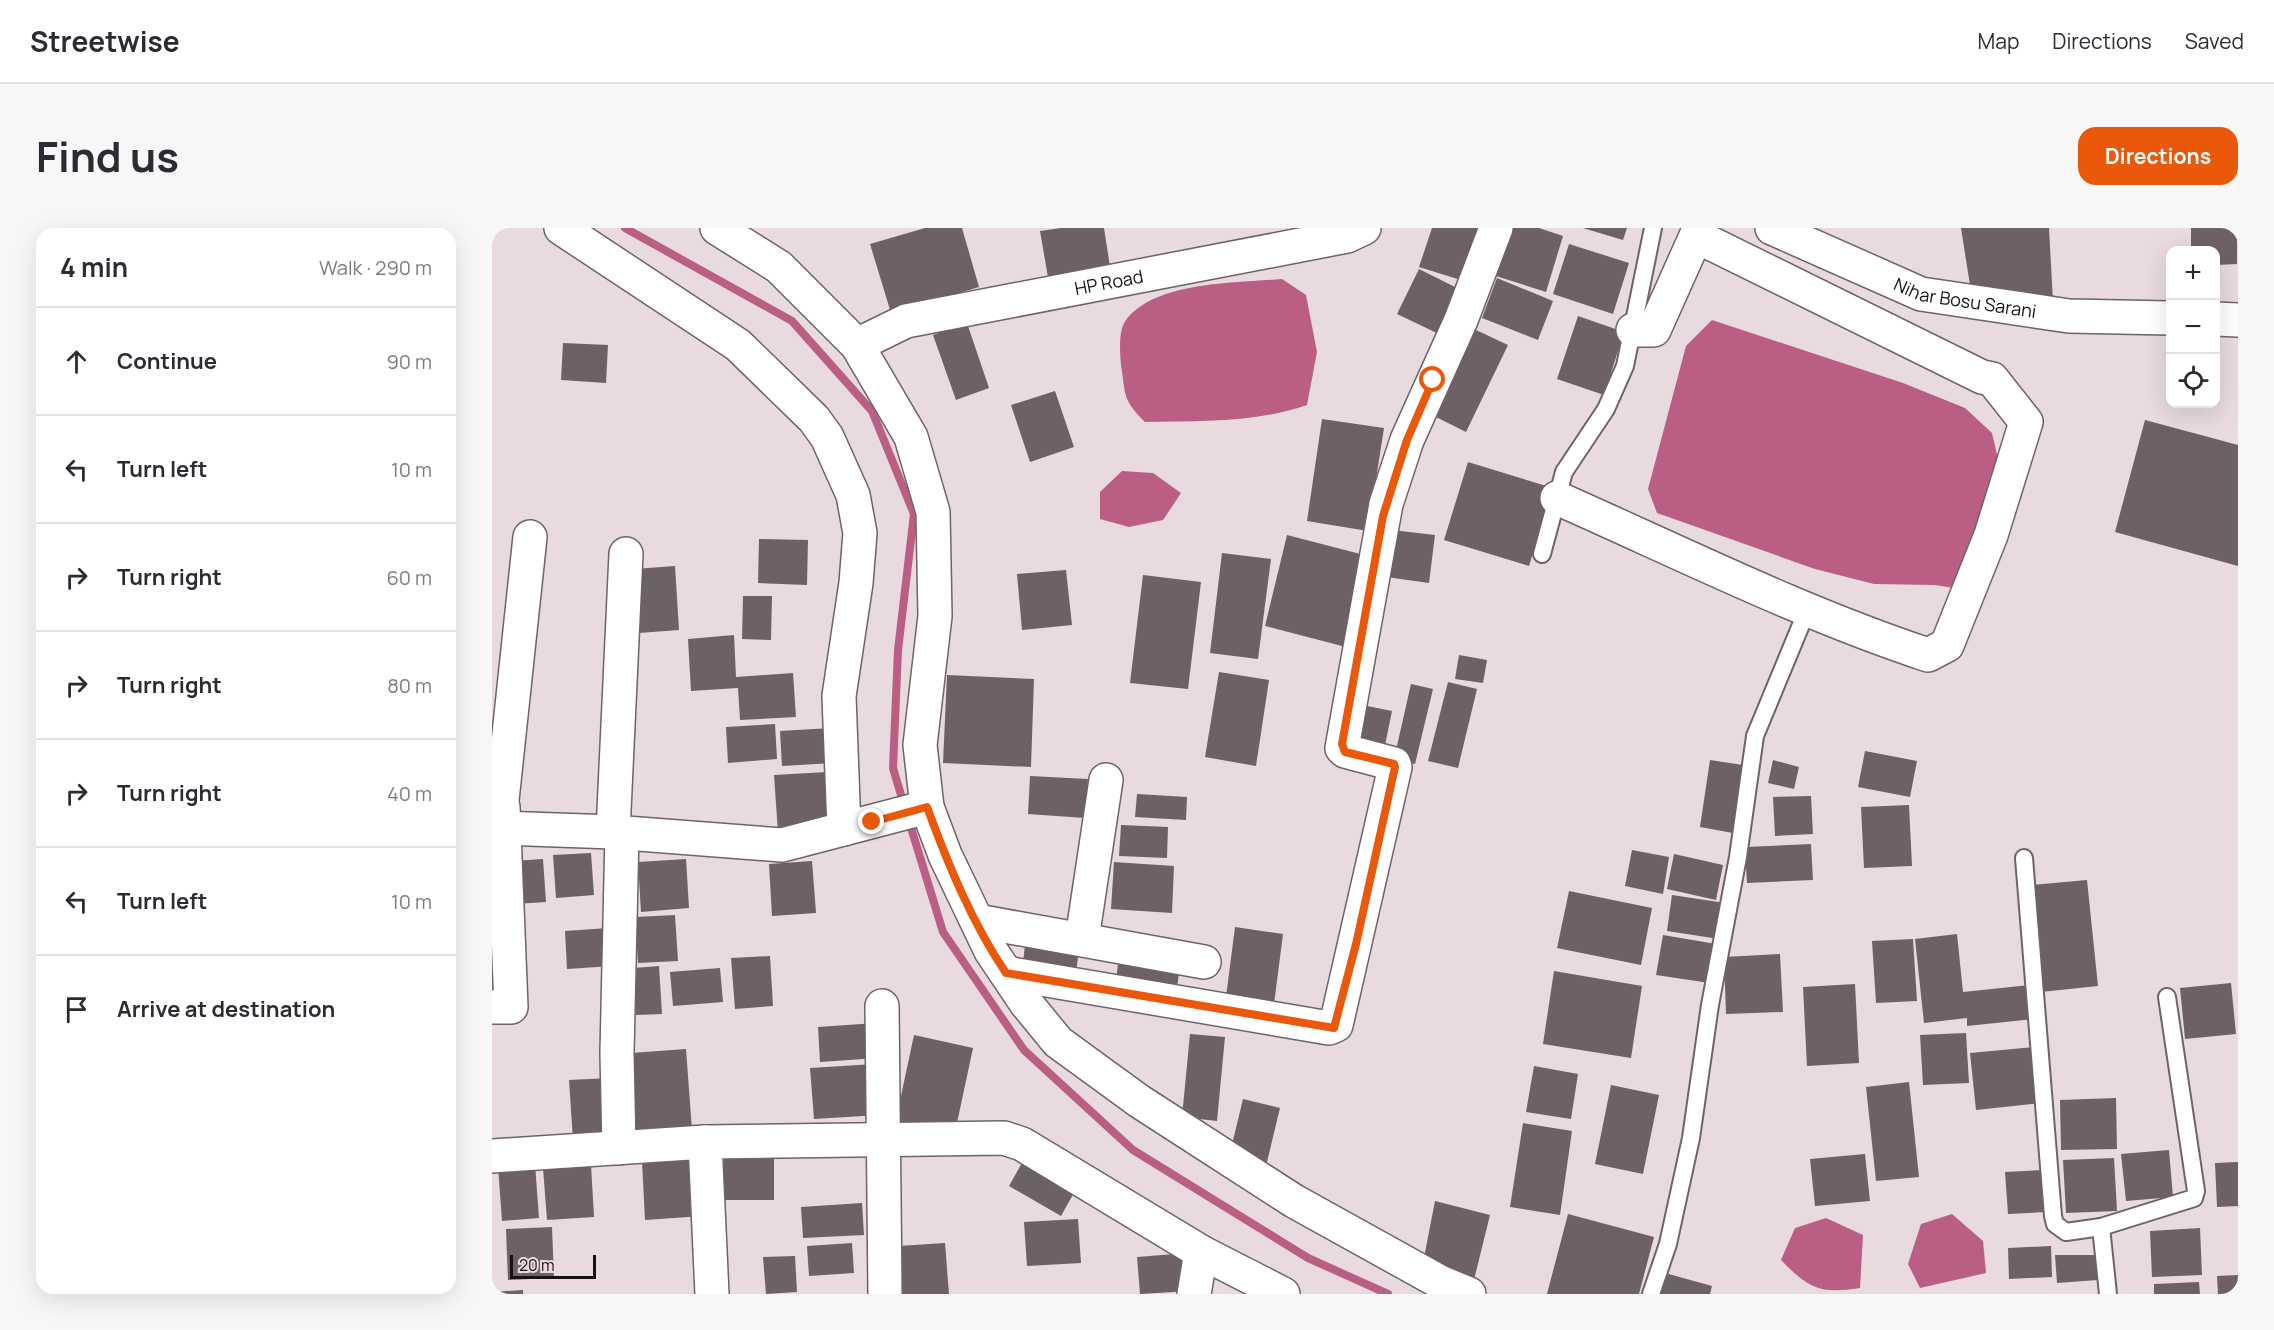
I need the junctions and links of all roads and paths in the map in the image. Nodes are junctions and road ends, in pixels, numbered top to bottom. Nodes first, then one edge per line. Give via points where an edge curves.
1 (561, 228) edge
2 (717, 228) edge
3 (1364, 228) edge
4 (1496, 228) edge
5 (1653, 228) edge
6 (1772, 228) edge
7 (2166, 318) edge
8 (2220, 319) edge
9 (2238, 320) edge
10 (1633, 330) junction
11 (857, 345) junction
12 (1557, 498) junction
13 (530, 537) dead end
14 (626, 554) dead end
15 (1542, 554) dead end
16 (1808, 608) junction
17 (1106, 780) dead end
18 (500, 807) edge
19 (921, 810) junction
20 (858, 826) junction
21 (617, 832) junction
22 (2024, 858) dead end
23 (977, 921) junction
24 (1082, 939) junction
25 (1204, 962) dead end
26 (1006, 973) junction
27 (2167, 997) dead end
28 (882, 1006) dead end
29 (492, 1007) edge
30 (884, 1137) junction
31 (705, 1142) junction
32 (619, 1148) junction
33 (492, 1156) edge
34 (2101, 1227) junction
35 (1201, 1252) junction
36 (712, 1294) edge
37 (885, 1294) edge
38 (1194, 1294) edge
39 (1283, 1294) edge
40 (1469, 1294) edge
41 (1651, 1294) edge
42 (2108, 1294) edge

1 - 20 street via 738,345 827,436 853,495 860,533 839,696
2 - 11 street via 779,267
3 - 11 street, HP Road via 1347,236 906,321
4 - 26 street via 1461,320 1407,440 1383,516 1342,748 1395,767 1336,1025 1329,1028
5 - 10 lane
6 - 7 street, Nihar Bosu Sarani via 1921,294 2069,316
8 - 9 street
10 - 12 lane via 1625,366 1606,409 1572,457
10 - 16 street via 1654,330 1696,236 1992,379 2026,422 1991,535 1947,645 1928,655
11 - 19 street via 911,437 933,512 935,616 920,745
12 - 15 lane
12 - 16 street
13 - 18 street
14 - 21 street
16 - 41 lane via 1755,736 1691,1138 1668,1244
17 - 24 street
18 - 21 street
18 - 29 street via 511,1007
19 - 20 street
19 - 23 street
20 - 21 street via 782,845
21 - 32 street
22 - 34 lane via 2053,1216 2055,1224 2066,1232
23 - 24 street
23 - 26 street
24 - 25 street
26 - 40 street via 1058,1042 1139,1101 1294,1201 1440,1282
27 - 34 lane via 2194,1198
28 - 30 street
30 - 31 street
30 - 35 street via 1004,1137 1022,1144
30 - 37 street
31 - 32 street
31 - 36 street
32 - 33 street
34 - 42 lane
35 - 38 street
35 - 39 street

